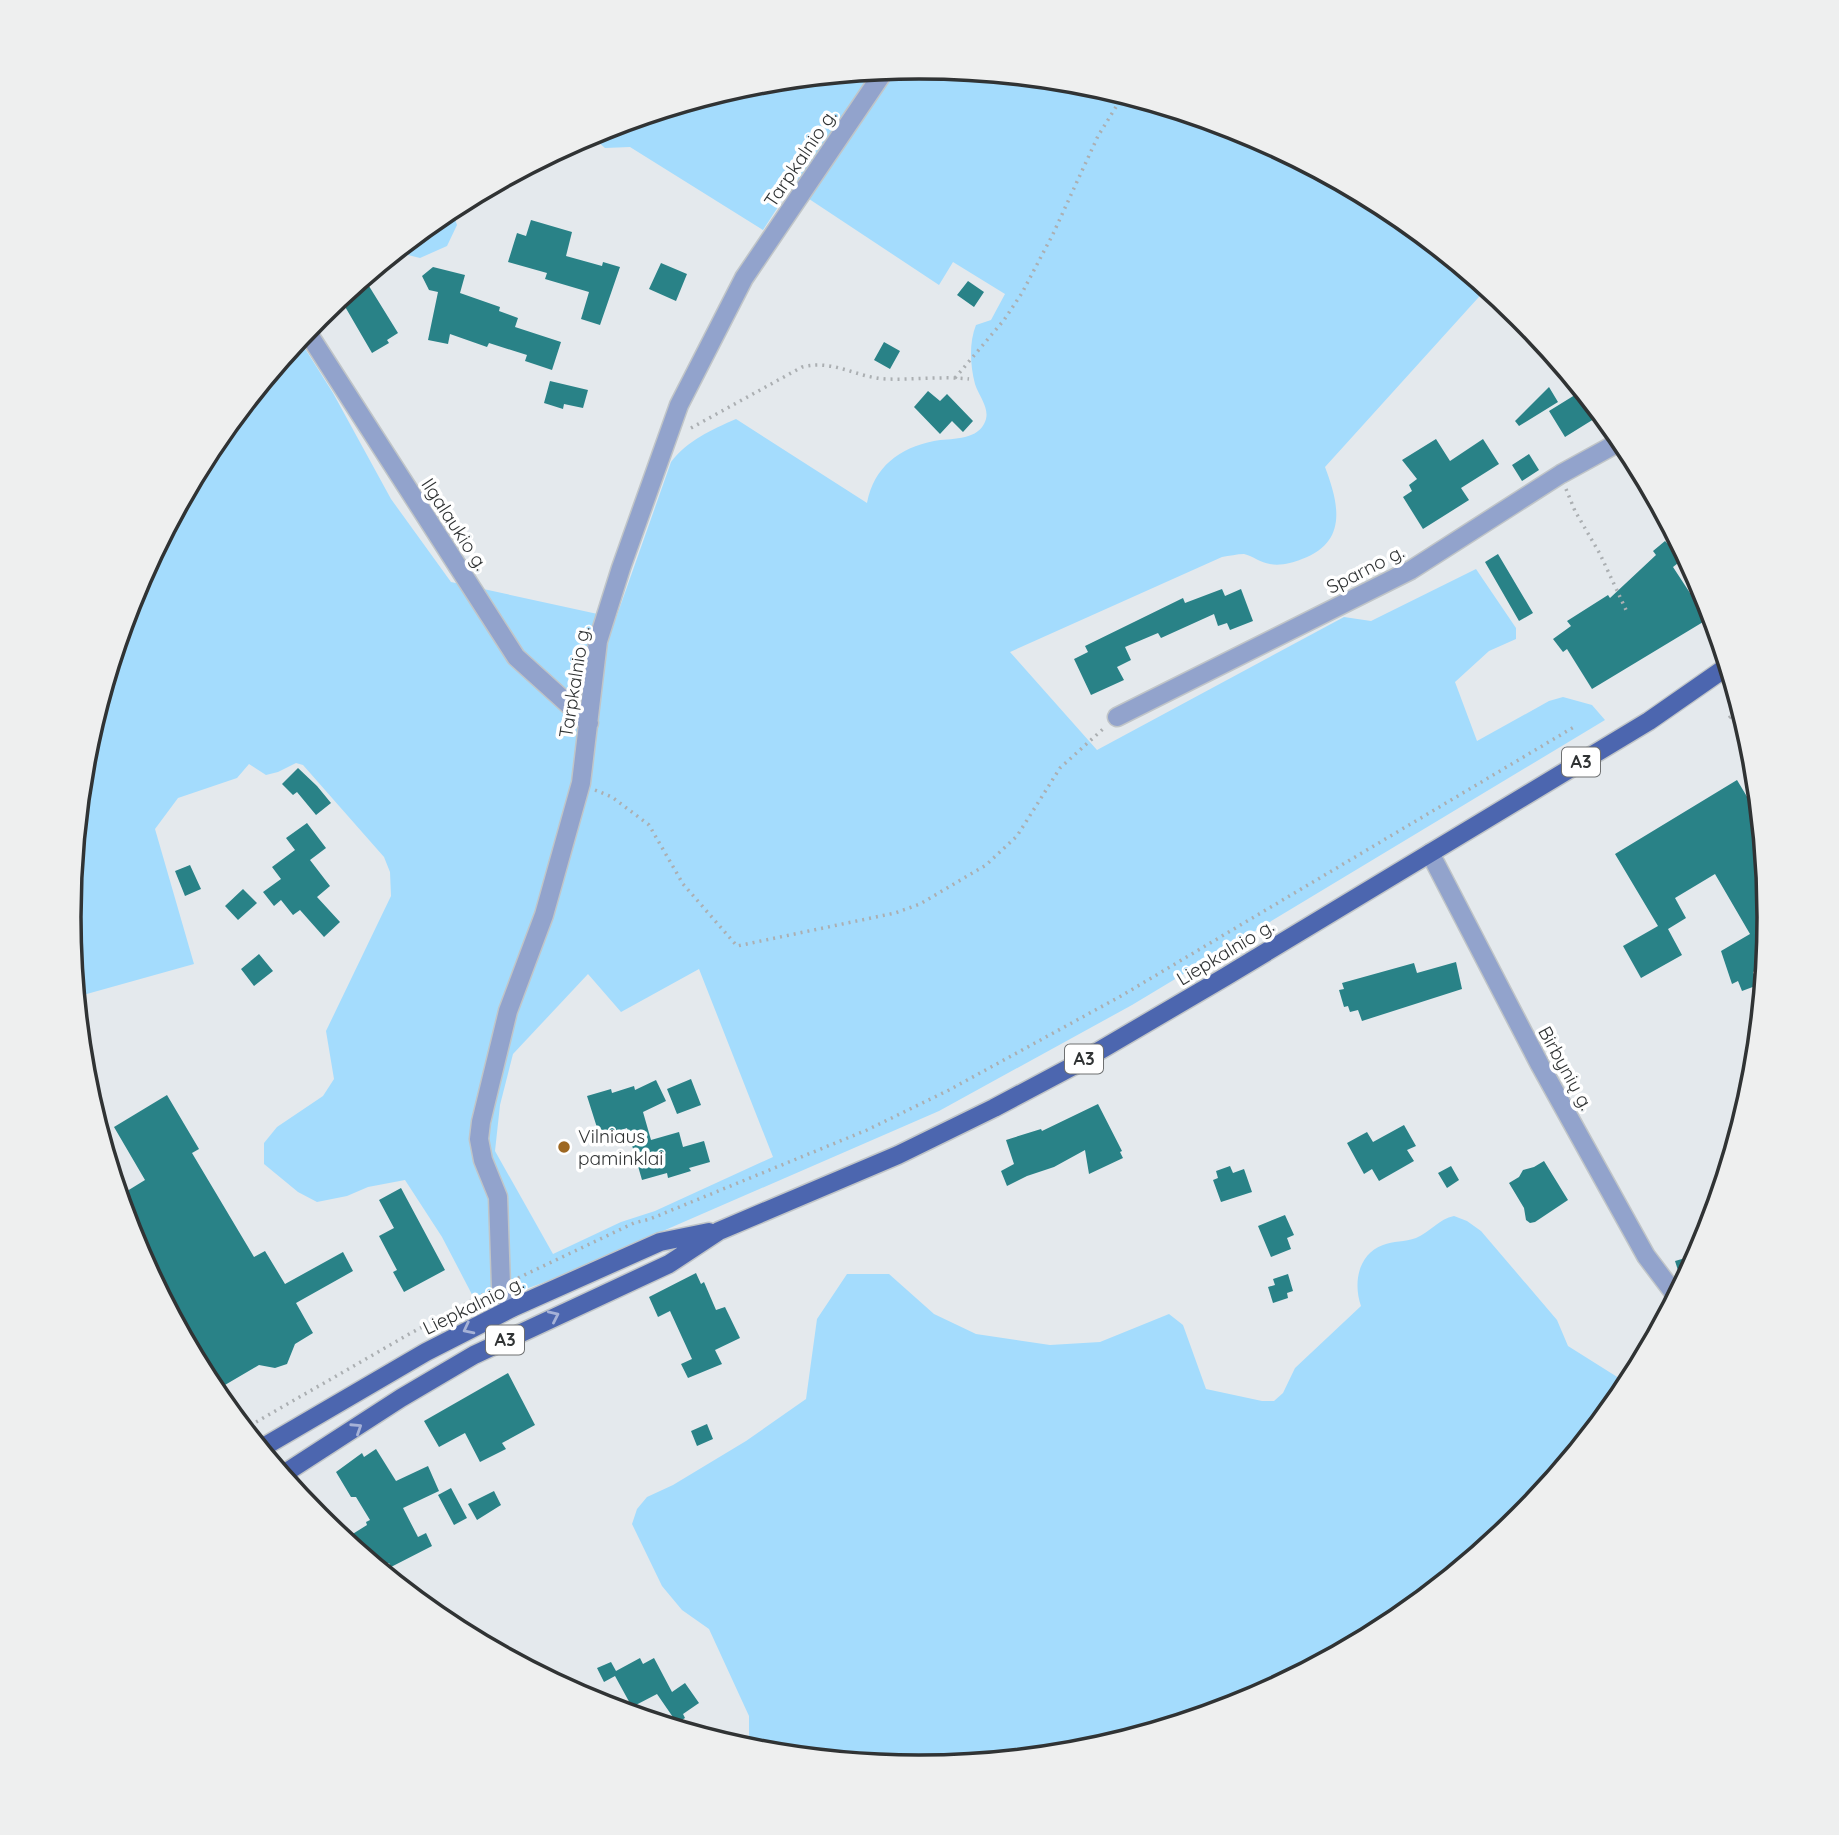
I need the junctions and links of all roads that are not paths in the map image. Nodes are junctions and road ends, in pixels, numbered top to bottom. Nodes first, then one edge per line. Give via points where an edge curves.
1 (879, 80) edge
2 (312, 339) edge
3 (1613, 446) edge
4 (1721, 671) edge
5 (1117, 717) road end
6 (589, 723) junction
7 (1430, 853) junction
8 (719, 1230) junction
9 (1671, 1289) edge
10 (512, 1308) junction
11 (268, 1445) edge
12 (289, 1471) edge

1 - 6 street, Tarpkalnio g. via 744,278 679,405 598,641
2 - 6 street, Ilgalaukio g. via 516,657
3 - 5 street, Sparno g. via 1411,570
4 - 7 main road, Liepkalnio g. / A3 via 1649,721
6 - 10 street, Tarpkalnio g. via 580,783 544,915 508,1010 481,1122 483,1160 498,1197 501,1286
7 - 8 main road, Liepkalnio g. / A3 via 1225,977 994,1108 898,1155
7 - 9 street, Birbynių g. via 1546,1076 1646,1256
8 - 10 main road, Liepkalnio g. / A3 via 660,1242
12 -> 8 main road, Liepkalnio g. / A3 via 474,1355 669,1264
10 -> 11 main road, Liepkalnio g. / A3 via 426,1352

